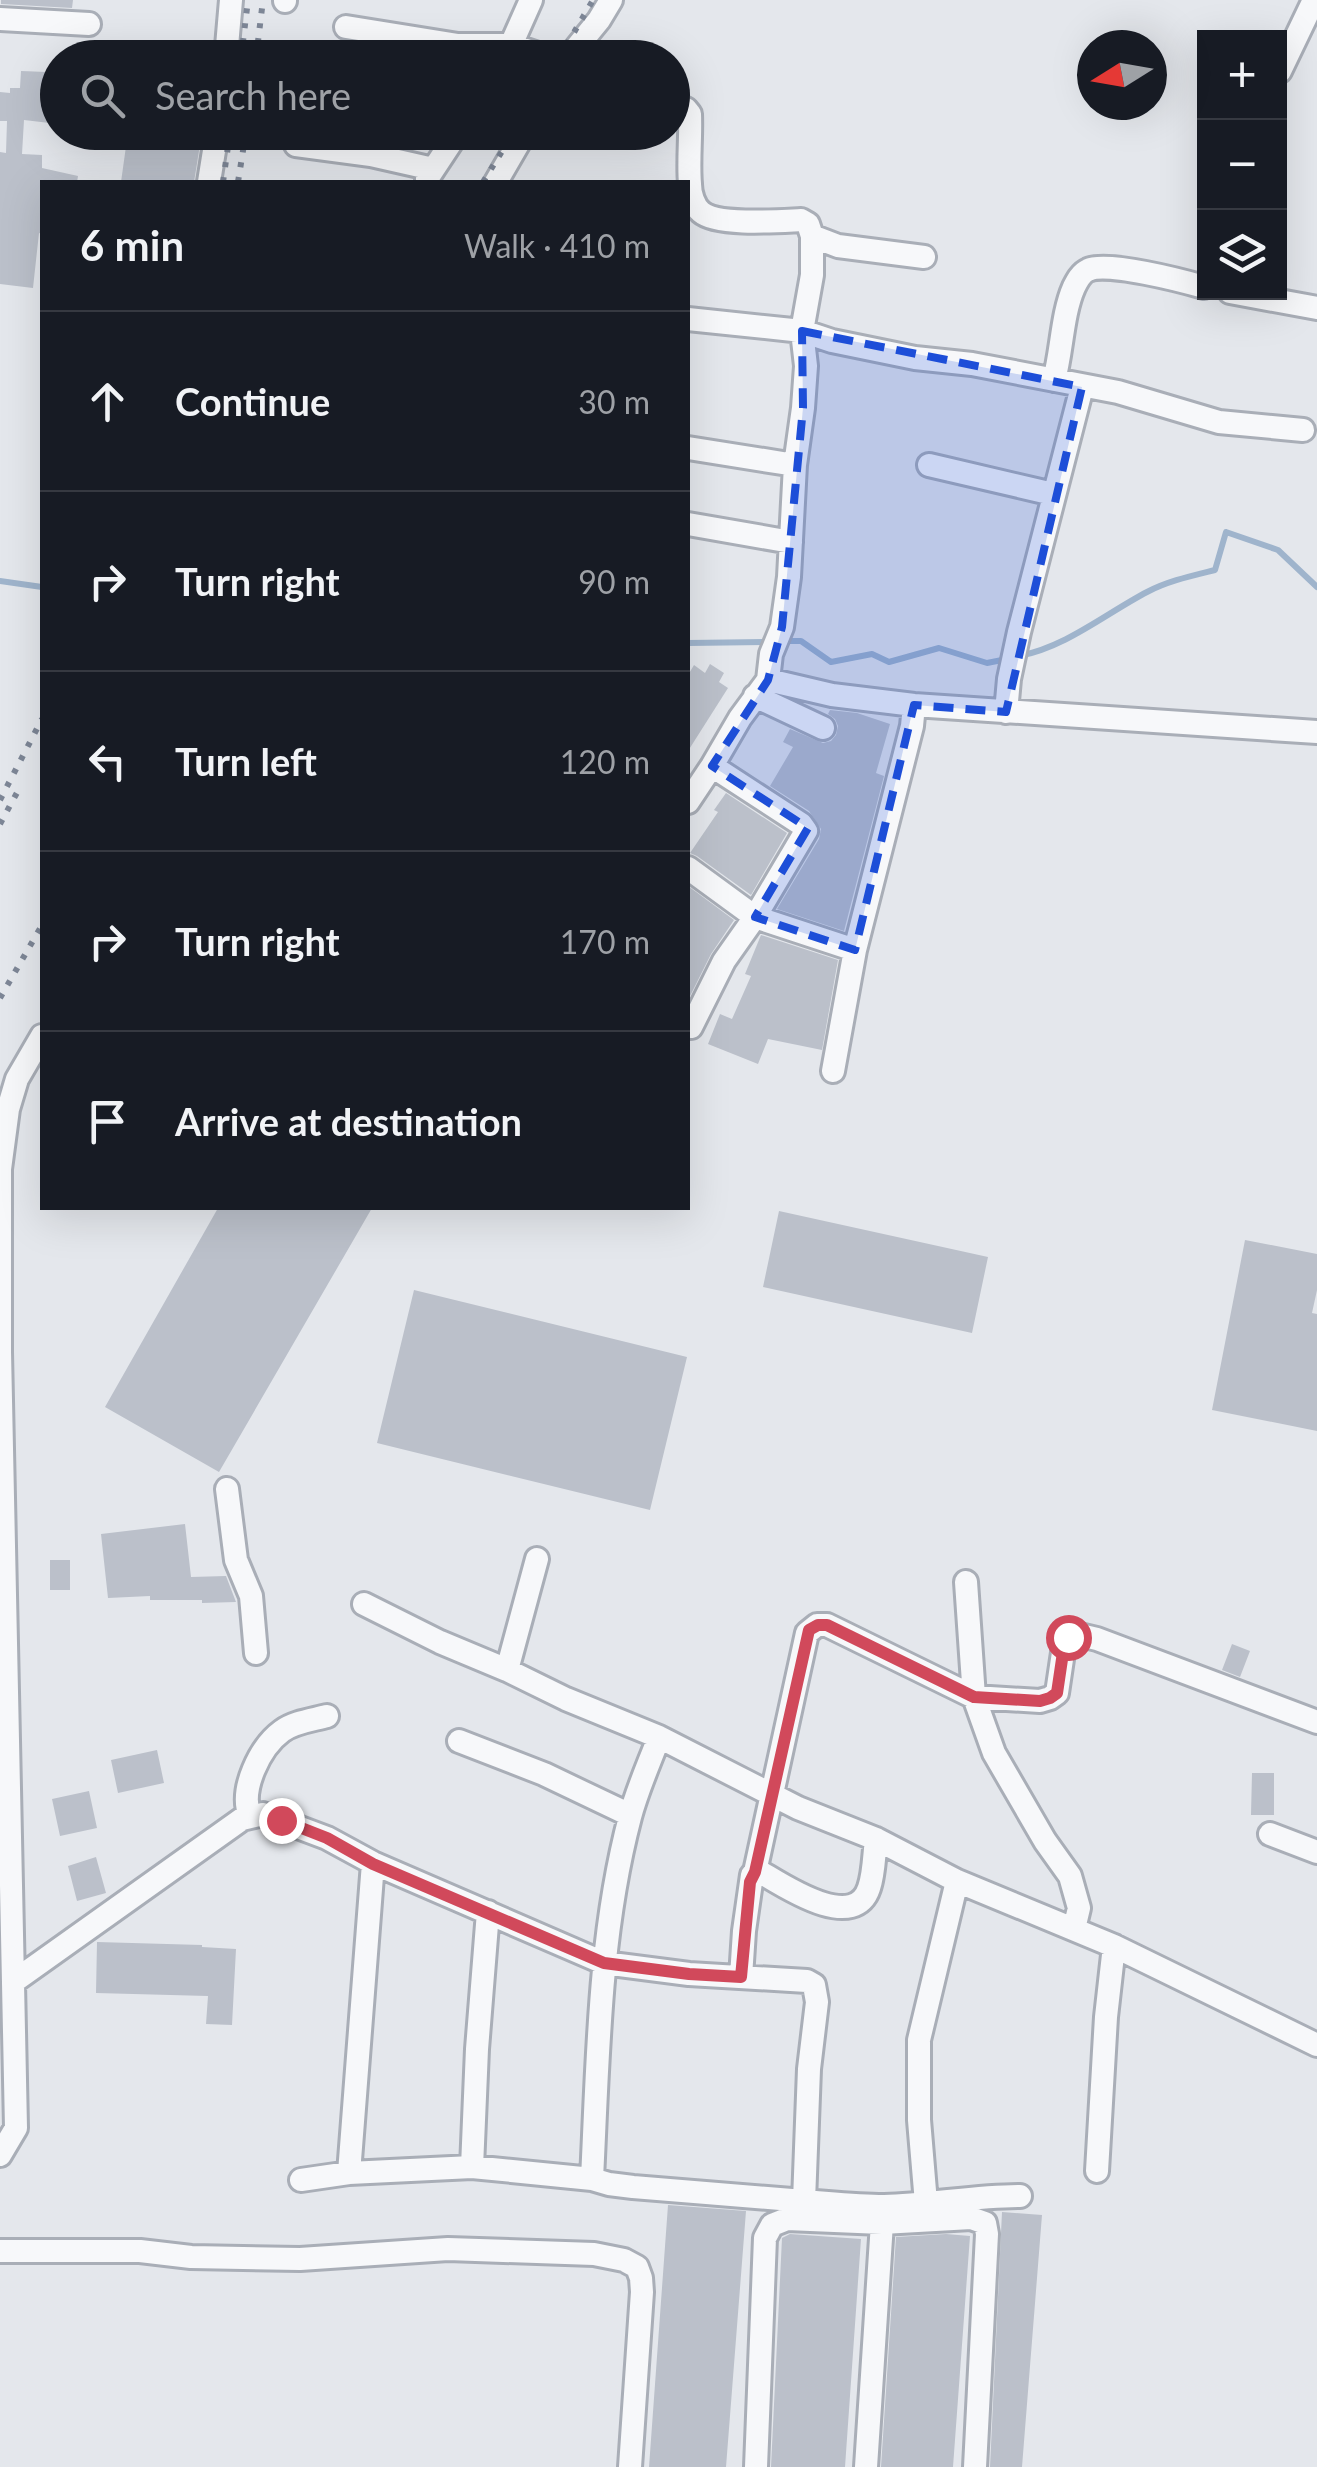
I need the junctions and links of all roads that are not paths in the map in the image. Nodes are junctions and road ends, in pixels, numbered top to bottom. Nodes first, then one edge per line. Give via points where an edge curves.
1 (231, 0) edge
2 (531, 0) edge
3 (611, 0) edge
4 (1314, 0) edge
5 (0, 19) edge
6 (89, 24) dead end
7 (346, 27) dead end
8 (228, 40) edge
9 (432, 40) edge
10 (512, 40) edge
11 (583, 40) edge
12 (1287, 57) edge
13 (690, 114) edge
14 (214, 150) edge
15 (334, 150) edge
16 (446, 150) edge
17 (515, 150) edge
18 (690, 150) edge
19 (690, 150) edge
20 (429, 176) edge
21 (208, 180) edge
22 (497, 180) edge
23 (690, 180) edge
24 (690, 188) edge
25 (812, 236) junction
26 (924, 257) dead end
27 (1197, 285) edge
28 (1279, 300) edge
29 (1317, 308) edge
30 (690, 319) edge
31 (802, 331) junction
32 (1054, 380) junction
33 (1082, 387) junction
34 (1303, 430) dead end
35 (690, 448) edge
36 (929, 464) dead end
37 (795, 466) junction
38 (1054, 494) junction
39 (690, 524) edge
40 (791, 542) junction
41 (761, 688) junction
42 (914, 704) junction
43 (1006, 712) junction
44 (823, 728) dead end
45 (1317, 732) edge
46 (712, 766) junction
47 (690, 799) edge
48 (690, 869) edge
49 (755, 917) junction
50 (855, 950) junction
51 (696, 992) edge
52 (691, 1027) dead end
53 (40, 1039) edge
54 (832, 1071) dead end
55 (0, 1170) edge
56 (227, 1489) dead end
57 (538, 1559) dead end
58 (966, 1582) dead end
59 (364, 1604) dead end
60 (256, 1653) dead end
61 (507, 1670) junction
62 (974, 1697) junction
63 (327, 1716) dead end
64 (1317, 1722) edge
65 (659, 1737) junction
66 (459, 1740) dead end
67 (772, 1795) junction
68 (630, 1815) junction
69 (250, 1816) junction
70 (1270, 1834) dead end
71 (876, 1840) junction
72 (1317, 1852) edge
73 (373, 1864) junction
74 (755, 1872) junction
75 (958, 1881) junction
76 (488, 1912) junction
77 (1074, 1929) junction
78 (1114, 1946) junction
79 (604, 1963) junction
80 (741, 1977) junction
81 (12, 1982) junction
82 (1317, 2045) edge
83 (0, 2155) edge
84 (472, 2167) junction
85 (1097, 2171) dead end
86 (348, 2173) junction
87 (592, 2179) junction
88 (300, 2180) dead end
89 (1020, 2196) dead end
90 (804, 2201) junction
91 (926, 2204) junction
92 (882, 2222) junction
93 (0, 2250) edge
94 (630, 2467) edge
95 (756, 2467) edge
96 (866, 2467) edge
97 (975, 2467) edge

1 - 8 street
2 - 10 street
3 - 11 street
4 - 12 street
5 - 6 street
7 - 9 street
13 - 18 street
14 - 21 street
15 - 20 street via 372,155
16 - 20 street
17 - 22 street
19 - 23 street
24 - 25 street via 705,215 801,220
25 - 26 street via 838,246
25 - 31 street
27 - 32 street via 1088,270 1070,299
28 - 29 street
30 - 31 street
31 - 32 street
31 - 37 street via 806,366
32 - 33 street
33 - 34 street via 1219,422
33 - 38 street
35 - 37 street
36 - 38 street
37 - 40 street
38 - 43 street
39 - 40 street
40 - 41 street via 782,627
41 - 42 street
41 - 44 street
41 - 46 street
42 - 43 street
42 - 50 street
43 - 45 street
46 - 47 street
46 - 49 street via 806,831
48 - 49 street
49 - 50 street
49 - 51 street
50 - 54 street
51 - 52 street
53 - 55 street via 17,1078
55 - 81 street
56 - 60 street via 236,1560 251,1596
57 - 61 street
58 - 62 street
59 - 61 street
61 - 65 street
62 - 64 street via 1050,1698 1057,1693 1065,1639 1076,1634
62 - 67 street via 827,1625 814,1626 807,1633
62 - 77 street via 994,1753 1070,1876 1079,1908
63 - 69 street via 294,1724 271,1742 249,1785
65 - 67 street
65 - 68 street
66 - 68 street
67 - 71 street
67 - 74 street
68 - 79 street
69 - 73 street via 263,1814 327,1838
69 - 81 street
70 - 72 street
71 - 74 street via 869,1890 851,1905 826,1906
71 - 75 street
73 - 76 street
73 - 86 street
74 - 80 street
75 - 77 street
75 - 91 street via 919,2040
76 - 79 street
76 - 84 street
77 - 78 street
78 - 82 street
78 - 85 street
79 - 80 street
79 - 87 street
80 - 90 street via 814,1984
81 - 83 street via 16,2128
84 - 86 street
84 - 87 street
86 - 88 street
87 - 90 street
89 - 91 street
90 - 91 street
92 - 95 street via 787,2219 772,2225 765,2238
92 - 96 street
92 - 97 street via 985,2222
93 - 94 street via 300,2259 448,2249 624,2260 637,2267 642,2292

